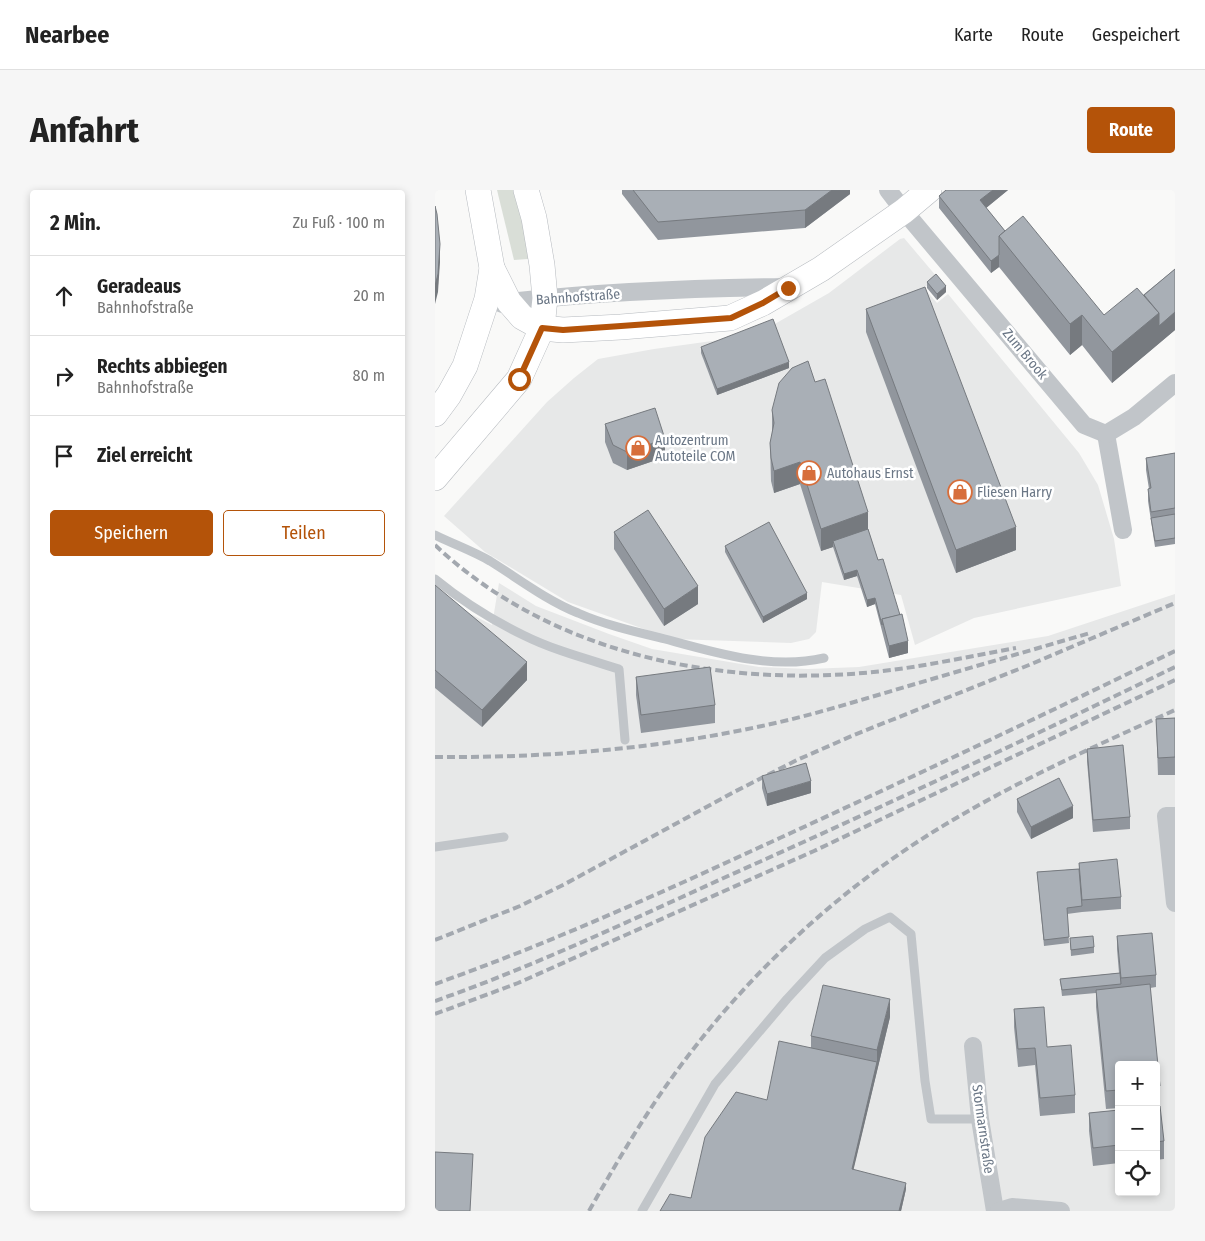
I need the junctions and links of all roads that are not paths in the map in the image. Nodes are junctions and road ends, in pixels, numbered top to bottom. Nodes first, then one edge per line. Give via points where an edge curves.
1 (478, 190) edge
2 (526, 190) edge
3 (888, 190) edge
4 (929, 190) edge
5 (904, 211) junction
6 (492, 268) junction
7 (788, 288) junction
8 (545, 298) junction
9 (509, 302) junction
10 (483, 314) junction
11 (542, 328) junction
12 (1174, 386) edge
13 (435, 414) edge
14 (1106, 434) junction
15 (435, 478) edge
16 (1123, 530) dead end
17 (435, 536) edge
18 (435, 579) edge
19 (824, 658) dead end
20 (625, 740) dead end
21 (1170, 816) edge
22 (504, 838) dead end
23 (435, 847) edge
24 (1175, 903) edge
25 (973, 1046) dead end
26 (980, 1119) junction
27 (641, 1211) edge
28 (995, 1211) edge
29 (999, 1211) edge
30 (1061, 1211) edge

1 - 6 main road
2 - 8 main road via 534,218
3 - 5 street, Zum Brook
4 - 5 main road, Bahnhofstraße
5 - 7 main road, Bahnhofstraße
5 - 14 street, Zum Brook via 1084,425
6 - 9 main road
6 - 10 main road
7 - 8 street, Bahnhofstraße
7 - 11 main road, Bahnhofstraße via 731,318 602,328
8 - 9 street, Bahnhofstraße
8 - 11 main road
9 - 10 street, Bahnhofstraße
9 - 11 main road via 522,317
10 - 13 main road via 465,366
11 - 15 main road, Bahnhofstraße via 519,379
12 - 14 street
14 - 16 street
17 - 19 lane via 489,560 533,590 577,613 626,629 741,658 781,662
18 - 20 lane via 461,600 524,636 619,669
21 - 24 street
22 - 23 lane
25 - 26 street, Stormarnstraße
26 - 27 lane via 931,1119 911,934 890,917 865,929 825,958 715,1084
26 - 28 street, Stormarnstraße
29 - 30 street via 1012,1207

